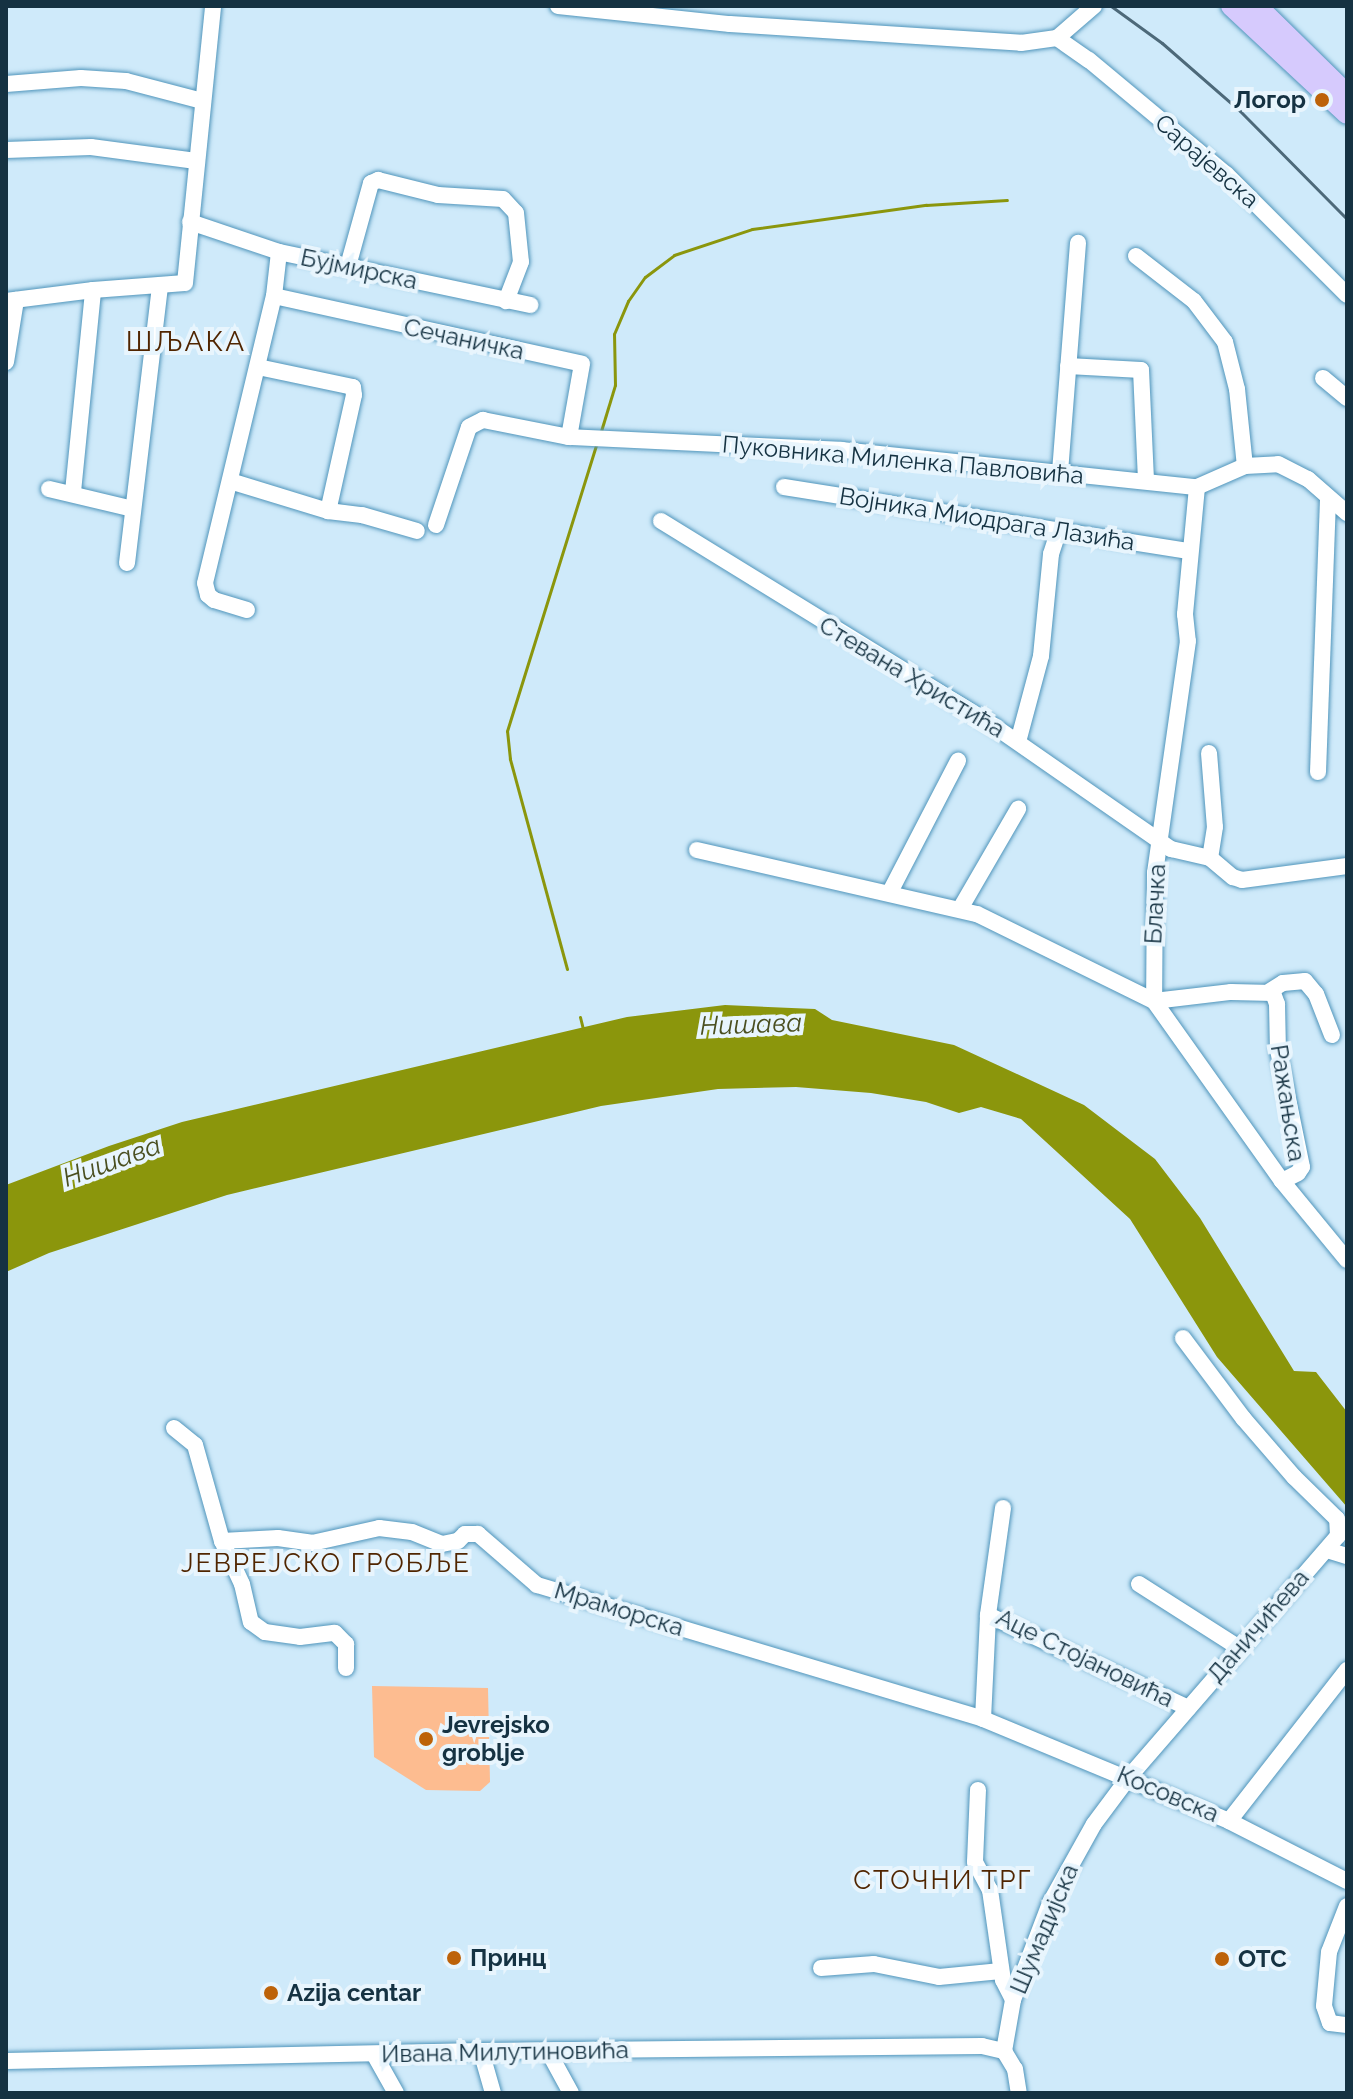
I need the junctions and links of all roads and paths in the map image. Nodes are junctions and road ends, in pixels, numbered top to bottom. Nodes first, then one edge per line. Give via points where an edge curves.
1 (213, 6) edge
2 (558, 6) edge
3 (1094, 6) edge
4 (1231, 6) edge
5 (1257, 6) edge
6 (1057, 38) junction
7 (6, 84) edge
8 (1347, 94) edge
9 (202, 101) junction
10 (1347, 114) edge
11 (6, 150) edge
12 (196, 161) junction
13 (190, 222) junction
14 (1078, 243) dead end
15 (279, 252) junction
16 (1136, 256) dead end
17 (348, 266) junction
18 (160, 285) junction
19 (93, 290) junction
20 (1347, 295) edge
21 (274, 296) junction
22 (9, 298) edge
23 (506, 301) junction
24 (530, 305) dead end
25 (6, 362) edge
26 (1068, 366) junction
27 (258, 367) junction
28 (1323, 378) dead end
29 (1347, 398) edge
30 (569, 437) junction
31 (1245, 466) junction
32 (1060, 472) junction
33 (230, 481) junction
34 (1146, 481) junction
35 (784, 487) dead end
36 (1197, 487) junction
37 (49, 489) dead end
38 (73, 492) junction
39 (1328, 500) junction
40 (133, 509) junction
41 (328, 511) junction
42 (1347, 513) edge
43 (661, 521) dead end
44 (436, 525) dead end
45 (1059, 530) junction
46 (417, 531) dead end
47 (1189, 551) junction
48 (127, 563) dead end
49 (247, 610) dead end
50 (1018, 742) junction
51 (1209, 753) dead end
52 (958, 761) dead end
53 (1318, 772) dead end
54 (1018, 809) dead end
55 (1158, 840) junction
56 (697, 850) dead end
57 (1210, 858) junction
58 (1347, 866) edge
59 (890, 892) junction
60 (960, 909) junction
61 (1270, 991) junction
62 (1154, 1001) junction
63 (1332, 1035) dead end
64 (1282, 1181) junction
65 (1347, 1260) edge
66 (1183, 1338) dead end
67 (174, 1428) dead end
68 (1003, 1508) dead end
69 (222, 1541) junction
70 (1327, 1550) junction
71 (1347, 1556) edge
72 (1139, 1584) dead end
73 (988, 1615) junction
74 (1239, 1648) junction
75 (346, 1668) dead end
76 (1347, 1670) edge
77 (1188, 1708) junction
78 (983, 1719) junction
79 (1129, 1777) junction
80 (978, 1790) dead end
81 (1229, 1821) junction
82 (1347, 1881) edge
83 (1347, 1906) edge
84 (821, 1968) dead end
85 (1001, 1971) junction
86 (1013, 2000) junction
87 (1347, 2025) edge
88 (481, 2051) junction
89 (548, 2051) junction
90 (1004, 2051) junction
91 (374, 2054) junction
92 (6, 2061) edge
93 (396, 2093) edge
94 (493, 2093) edge
95 (571, 2093) edge
96 (1019, 2093) edge

1 - 9 street
2 - 6 street via 1003,43
3 - 6 street
4 - 10 main road
5 - 8 main road
6 - 20 street, Сарајевска via 1226,174
7 - 9 street via 81,78 126,81
9 - 12 street
11 - 12 street via 91,147
12 - 13 street
13 - 15 street, Бујмирска
13 - 18 street via 185,283
14 - 26 street
15 - 17 street, Бујмирска
15 - 21 street
16 - 31 street via 1194,301 1225,342 1237,389
17 - 23 street, Бујмирска
17 - 23 street via 371,183 503,199 516,213 521,262
18 - 19 street
18 - 40 street
19 - 22 street
19 - 38 street
21 - 27 street
21 - 30 street, Сечаничка via 582,364
22 - 25 street
23 - 24 street, Бујмирска
26 - 32 street
26 - 34 street via 1141,370
27 - 33 street
27 - 41 street via 353,387
28 - 29 street
30 - 32 street, Пуковника Миленка Павловића via 842,450
30 - 44 street, Пуковника Миленка Павловића via 476,420 469,427
31 - 36 street
31 - 39 street via 1265,462 1292,469
32 - 34 street, Пуковника Миленка Павловића
33 - 41 street
33 - 49 street via 205,583 214,600
34 - 36 street, Пуковника Миленка Павловића
35 - 45 street, Војника Миодрага Лазића
36 - 47 street, Блачка
37 - 38 street
38 - 40 street
39 - 42 street
39 - 53 street
40 - 48 street
41 - 46 street
43 - 50 street, Стевана Христића
45 - 47 street, Војника Миодрага Лазића
45 - 50 street via 1051,554 1041,656
47 - 55 street, Блачка via 1188,641
50 - 55 street, Стевана Христића
51 - 57 street via 1215,827
52 - 59 street
54 - 60 street
55 - 57 street, Стевана Христића via 1171,849
55 - 62 street, Блачка
56 - 59 street
57 - 58 street via 1242,880
59 - 60 street
60 - 62 street
61 - 62 street
61 - 63 street via 1283,983 1305,981 1316,994
61 - 64 street, Ражањска via 1277,1004 1278,1050 1302,1167
62 - 64 street
64 - 65 street
66 - 70 street via 1243,1418 1337,1519 1338,1536
67 - 69 street via 195,1445
68 - 73 street, Аце Стојановића
69 - 75 street via 242,1584 251,1622 265,1632 300,1637 335,1633 346,1644
69 - 78 street, Мраморска via 278,1538 312,1543 379,1528 412,1532 442,1544 478,1534 537,1585
70 - 71 street
70 - 74 street, Даничићева
72 - 74 street
73 - 77 street, Аце Стојановића
73 - 78 street
74 - 77 street, Даничићева
76 - 81 street
77 - 79 street, Даничићева
78 - 79 street, Косовска
79 - 81 street, Косовска
79 - 86 street, Шумадијска via 1070,1863
80 - 85 street via 975,1862 990,1890
81 - 82 street, Косовска
83 - 87 street via 1329,1952 1324,2006 1330,2023
84 - 85 street via 874,1964 939,1977
85 - 86 street
86 - 90 street, Шумадијска
88 - 89 street, Ивана Милутиновића
88 - 91 street, Ивана Милутиновића
88 - 94 street
89 - 90 street, Ивана Милутиновића via 982,2046
89 - 95 street
90 - 96 street via 1015,2069
91 - 92 street, Ивана Милутиновића
91 - 93 street

